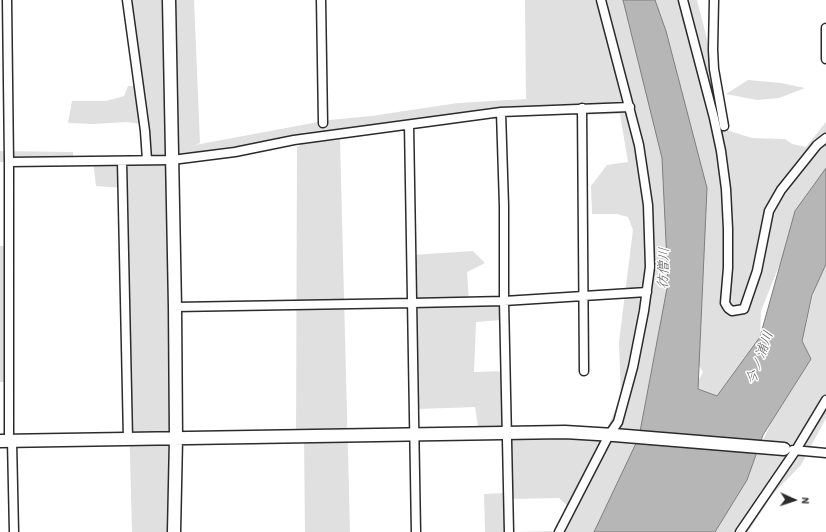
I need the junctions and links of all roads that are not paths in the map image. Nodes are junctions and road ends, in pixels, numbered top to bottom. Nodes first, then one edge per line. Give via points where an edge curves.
1 (7, 0) edge
2 (127, 0) edge
3 (169, 0) edge
4 (321, 0) edge
5 (601, 0) edge
6 (683, 0) edge
7 (714, 0) edge
8 (826, 28) edge
9 (826, 59) edge
10 (630, 107) junction
11 (582, 108) junction
12 (501, 112) junction
13 (323, 123) dead end
14 (409, 125) junction
15 (724, 126) dead end
16 (826, 138) edge
17 (146, 160) junction
18 (172, 160) junction
19 (122, 161) junction
20 (9, 162) junction
21 (647, 292) junction
22 (582, 296) junction
23 (504, 301) junction
24 (412, 303) junction
25 (175, 307) junction
26 (584, 371) dead end
27 (826, 400) edge
28 (506, 432) junction
29 (414, 435) junction
30 (612, 435) junction
31 (128, 439) junction
32 (176, 439) junction
33 (7, 441) edge
34 (784, 450) joint
35 (796, 450) junction
36 (826, 453) edge
37 (14, 532) edge
38 (174, 532) edge
39 (416, 532) edge
40 (509, 532) edge
41 (559, 532) edge
42 (740, 532) edge

1 - 20 street
2 - 17 street via 145,132
3 - 18 street
4 - 13 street
5 - 10 street
6 - 16 street via 721,151 728,229 725,303 732,311 744,309 757,271 770,211 777,197 817,145
7 - 15 street via 712,50
8 - 9 street
10 - 11 street
10 - 21 street via 648,205 650,267
11 - 12 street
11 - 22 street
12 - 14 street
12 - 23 street
14 - 18 street
14 - 24 street
17 - 18 street
17 - 19 street
18 - 25 street
19 - 20 street
19 - 31 street
20 - 33 street
21 - 22 street
21 - 30 street via 633,367
22 - 23 street
22 - 26 street
23 - 24 street
23 - 28 street
24 - 25 street
24 - 29 street
25 - 32 street
27 - 35 street
28 - 29 street
28 - 30 street
28 - 40 street
29 - 32 street
29 - 39 street
30 - 34 street
30 - 41 street
31 - 32 street
31 - 33 street
32 - 38 street
33 - 37 street
34 - 35 street
35 - 36 street
35 - 42 street

